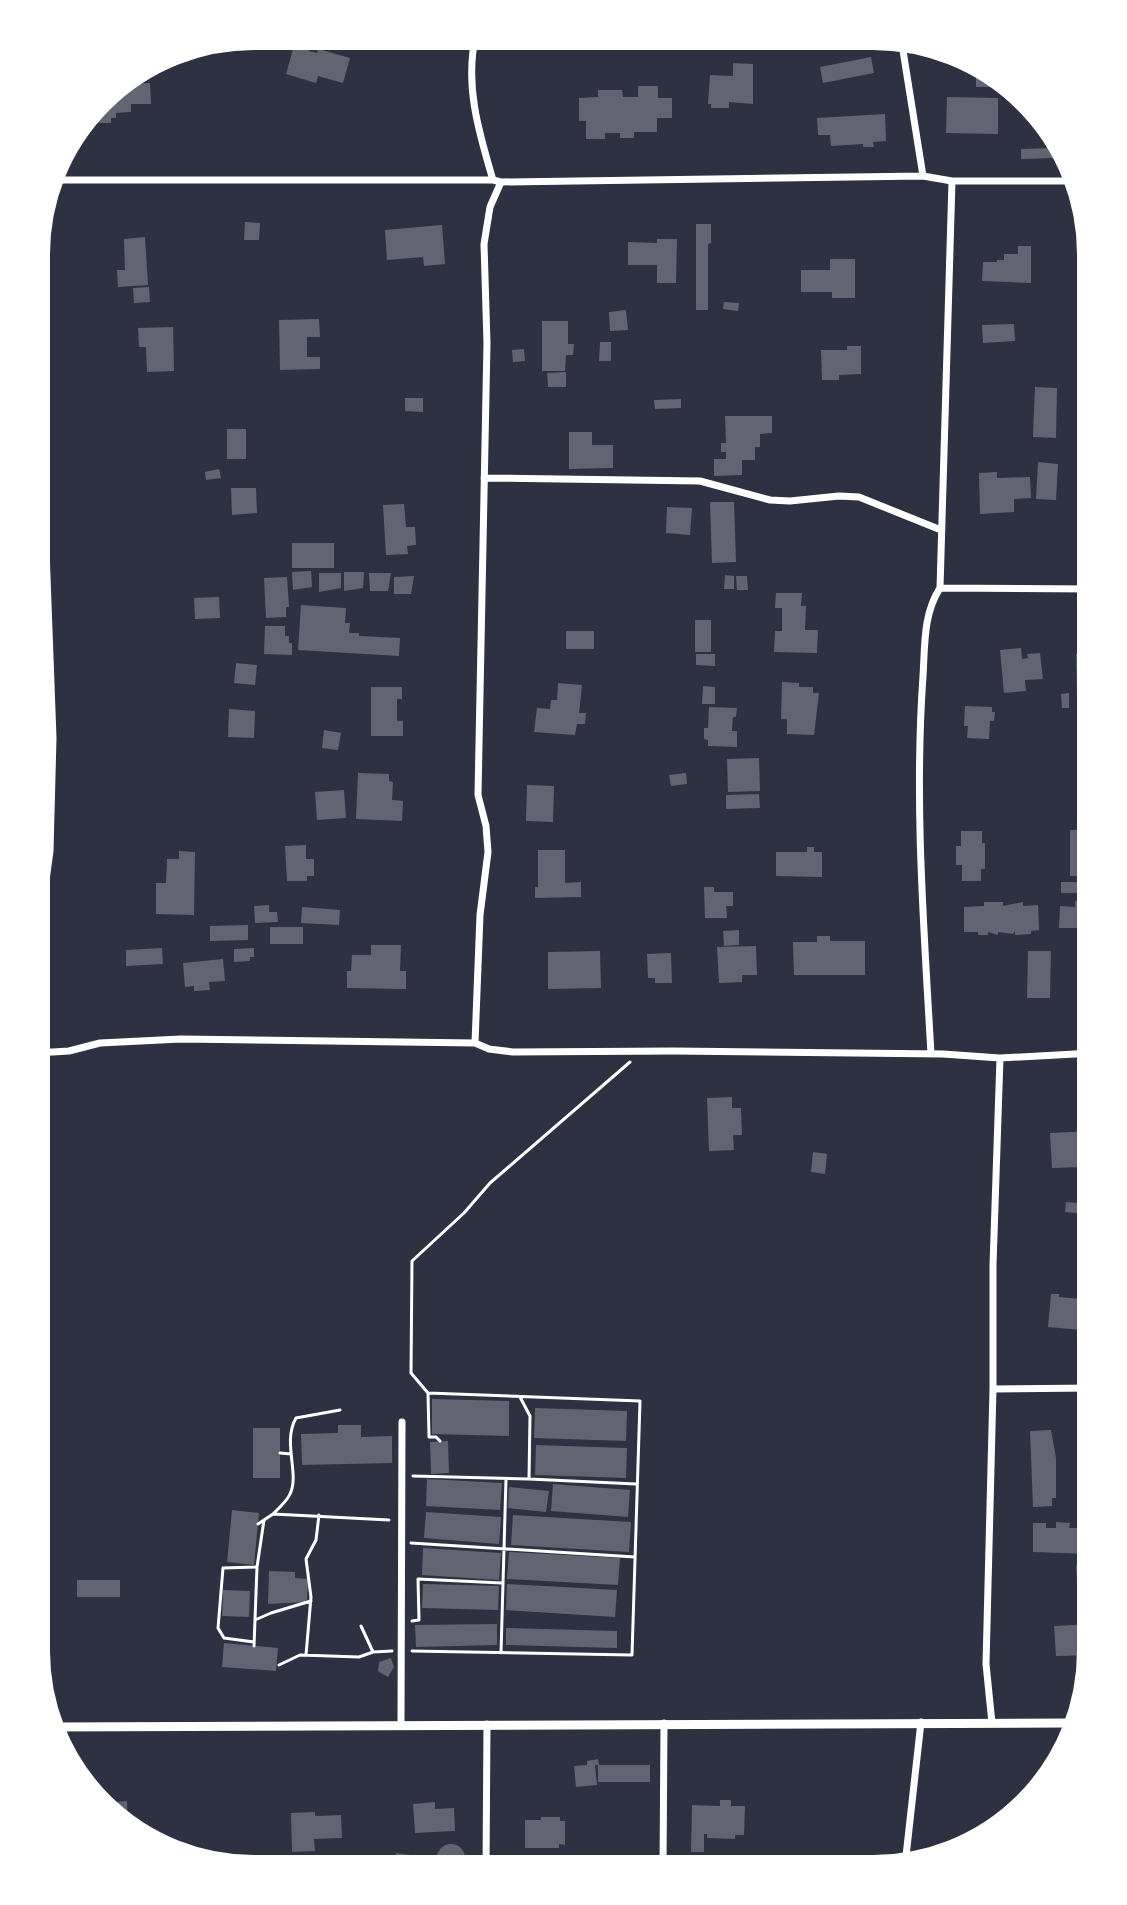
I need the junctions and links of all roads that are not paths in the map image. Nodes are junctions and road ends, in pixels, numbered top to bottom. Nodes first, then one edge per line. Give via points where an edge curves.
1 (474, 48) edge
2 (903, 51) edge
3 (923, 176) junction
4 (62, 180) edge
5 (497, 181) junction
6 (952, 181) junction
7 (1065, 181) edge
8 (484, 478) junction
9 (941, 530) junction
10 (940, 588) junction
11 (1079, 589) edge
12 (48, 603) edge
13 (48, 866) edge
14 (475, 1043) junction
15 (48, 1052) edge
16 (931, 1054) junction
17 (1079, 1054) edge
18 (1000, 1058) junction
19 (1079, 1388) edge
20 (993, 1389) junction
21 (402, 1430) dead end
22 (921, 1722) junction
23 (664, 1723) junction
24 (992, 1723) junction
25 (1066, 1723) edge
26 (401, 1724) junction
27 (487, 1724) junction
28 (63, 1727) edge
29 (906, 1854) edge
30 (486, 1857) edge
31 (663, 1857) edge

1 - 5 street via 478,128
2 - 3 street
3 - 5 street
3 - 6 street
4 - 5 street
5 - 8 street via 484,244
6 - 7 street
6 - 9 street
8 - 9 street via 700,481 770,500 859,497
8 - 14 street via 478,795 488,852
9 - 10 street
10 - 11 street
10 - 16 street via 927,618 920,715 921,870
12 - 13 street via 53,738
14 - 15 street via 181,1039 100,1043
14 - 16 street via 513,1052
16 - 18 street
17 - 18 street
18 - 20 street
19 - 20 street
20 - 24 street via 986,1664
21 - 26 street
22 - 23 street
22 - 24 street
22 - 29 street
23 - 27 street
23 - 31 street
24 - 25 street
26 - 27 street
26 - 28 street
27 - 30 street

